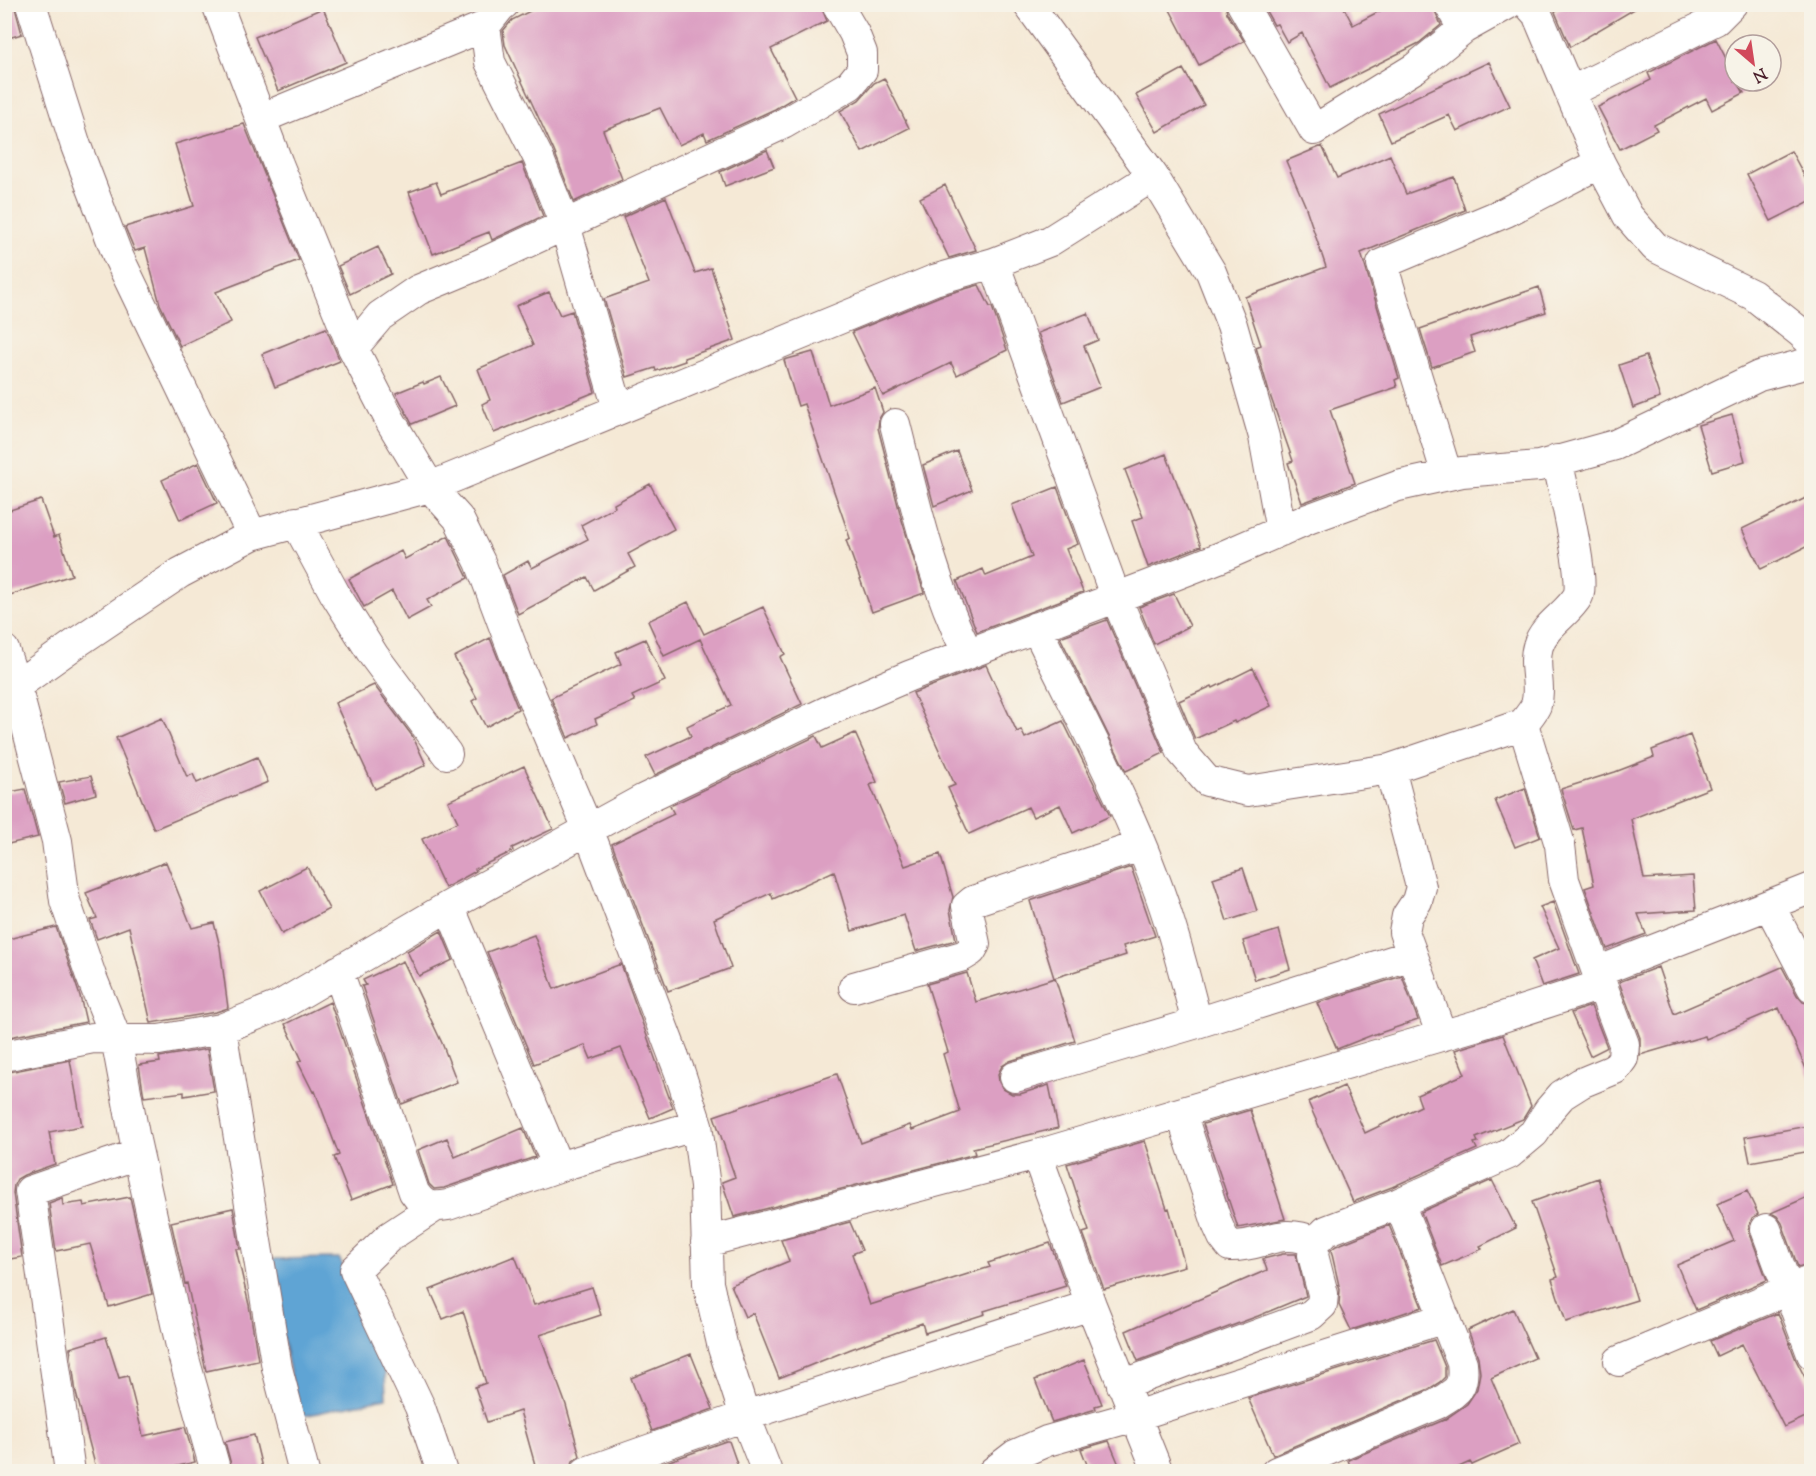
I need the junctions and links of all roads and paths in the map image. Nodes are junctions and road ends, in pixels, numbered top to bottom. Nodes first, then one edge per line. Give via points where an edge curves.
1 (31, 4) edge
2 (218, 4) edge
3 (837, 4) edge
4 (1028, 4) edge
5 (1242, 4) edge
6 (1508, 4) edge
7 (1528, 4) edge
8 (1733, 5) edge
9 (495, 15) edge
10 (1456, 17) edge
11 (1570, 92) junction
12 (262, 118) junction
13 (1600, 163) junction
14 (1153, 176) junction
15 (565, 225) junction
16 (994, 263) junction
17 (1812, 343) edge
18 (353, 348) junction
19 (1812, 362) edge
20 (618, 409) junction
21 (895, 424) dead end
22 (1557, 460) junction
23 (1447, 475) junction
24 (430, 487) junction
25 (296, 522) junction
26 (1281, 531) junction
27 (252, 535) junction
28 (1116, 598) junction
29 (1035, 627) junction
30 (4, 650) edge
31 (968, 654) junction
32 (10, 688) edge
33 (1523, 724) junction
34 (447, 754) dead end
35 (1390, 770) junction
36 (588, 829) junction
37 (1140, 846) junction
38 (1812, 888) edge
39 (1769, 905) junction
40 (449, 906) junction
41 (1411, 955) junction
42 (339, 971) junction
43 (1599, 979) junction
44 (854, 987) dead end
45 (1812, 987) edge
46 (1197, 1023) junction
47 (221, 1029) junction
48 (1442, 1036) junction
49 (116, 1038) junction
50 (4, 1056) edge
51 (1014, 1077) dead end
52 (1181, 1113) junction
53 (696, 1125) junction
54 (138, 1154) junction
55 (1037, 1155) junction
56 (558, 1167) junction
57 (1399, 1203) junction
58 (433, 1208) junction
59 (1767, 1229) dead end
60 (706, 1242) junction
61 (1315, 1242) junction
62 (1800, 1284) edge
63 (1091, 1305) junction
64 (1445, 1318) junction
65 (1812, 1354) edge
66 (1619, 1361) dead end
67 (1122, 1385) junction
68 (745, 1416) junction
69 (1135, 1416) junction
70 (70, 1472) edge
71 (216, 1472) edge
72 (304, 1472) edge
73 (442, 1472) edge
74 (585, 1472) edge
75 (767, 1472) edge
76 (993, 1472) edge
77 (1158, 1472) edge
78 (1276, 1472) edge

1 - 27 street via 76,146 117,254
2 - 12 street
3 - 15 street via 862,53 862,70 850,85 783,124
4 - 14 street
5 - 10 street via 1314,130 1415,68
6 - 10 street
7 - 11 street via 1537,14
8 - 11 street via 1716,20
9 - 12 street
9 - 15 street via 490,62 538,157
11 - 13 street
12 - 18 street
13 - 17 street via 1628,216 1655,247 1753,295
13 - 23 street via 1506,212 1382,264
14 - 16 street via 1050,241
14 - 26 street via 1211,272 1232,325 1264,437
15 - 18 street via 418,291 380,316
15 - 20 street
16 - 20 street via 934,280
16 - 28 street
18 - 24 street
19 - 22 street via 1758,376 1615,445
20 - 24 street
21 - 31 street via 927,551
22 - 23 street via 1539,466
22 - 33 street via 1580,593 1538,644 1536,705
23 - 26 street via 1398,486
24 - 25 street
24 - 36 street via 458,518 480,562
25 - 27 street
25 - 34 street via 374,656
26 - 28 street
27 - 32 street via 180,573
28 - 29 street
28 - 35 street via 1182,752 1207,781 1248,791
29 - 31 street
29 - 37 street
30 - 32 street
31 - 36 street via 832,709 644,798
32 - 49 street via 57,841 65,901
33 - 35 street
33 - 43 street via 1560,845 1564,880
35 - 41 street via 1421,886 1404,932
36 - 40 street
36 - 53 street
37 - 44 street via 973,901 967,906 975,944 971,951
37 - 46 street via 1168,917
38 - 39 street
39 - 43 street
39 - 45 street
40 - 42 street
40 - 56 street
41 - 46 street
41 - 48 street
42 - 47 street via 281,1005
42 - 58 street via 414,1192 422,1203
43 - 48 street
43 - 57 street via 1624,1044 1623,1058 1615,1069 1562,1095 1534,1133 1509,1154
46 - 51 street
47 - 49 street via 159,1040
47 - 72 street via 277,1368
48 - 52 street
49 - 50 street via 93,1038
49 - 54 street
52 - 55 street
52 - 61 street via 1218,1226 1230,1246 1287,1235
53 - 56 street
53 - 60 street via 705,1187
54 - 70 street via 30,1191
54 - 71 street via 183,1355
55 - 60 street
55 - 63 street
56 - 58 street
57 - 61 street via 1326,1231
57 - 64 street
58 - 73 street via 389,1237 355,1270 420,1407
59 - 62 street
60 - 68 street via 708,1283
61 - 67 street via 1313,1255 1323,1294 1322,1305 1311,1315
62 - 65 street
62 - 66 street
63 - 67 street
63 - 68 street
64 - 69 street
64 - 78 street via 1462,1363 1464,1378 1456,1392 1437,1404
67 - 69 street
68 - 74 street
68 - 75 street
69 - 76 street via 1047,1441 1015,1455
69 - 77 street

